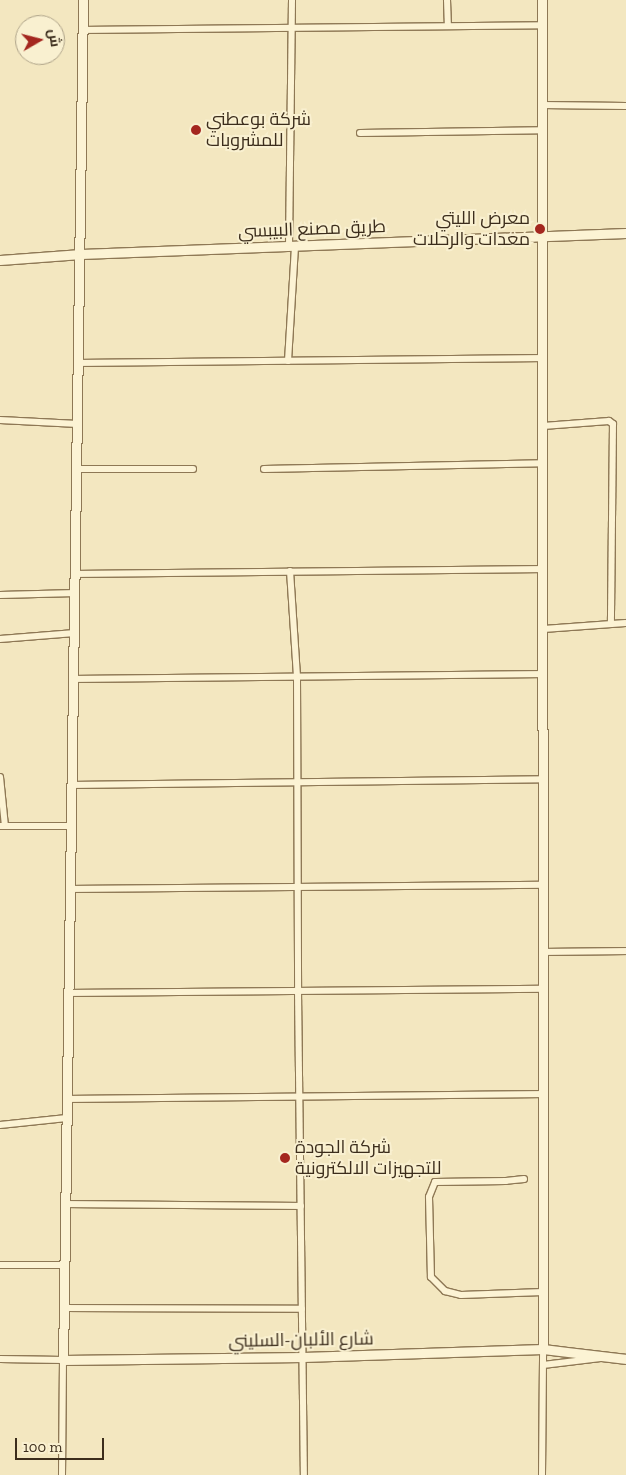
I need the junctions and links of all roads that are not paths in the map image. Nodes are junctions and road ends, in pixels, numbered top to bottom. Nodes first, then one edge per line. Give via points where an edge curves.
1 (83, 0) edge
2 (292, 0) edge
3 (447, 0) edge
4 (542, 0) edge
5 (542, 25) junction
6 (448, 26) junction
7 (292, 28) junction
8 (83, 30) junction
9 (542, 105) junction
10 (626, 106) edge
11 (542, 130) junction
12 (360, 132) dead end
13 (626, 233) edge
14 (543, 236) junction
15 (292, 246) junction
16 (81, 254) junction
17 (0, 260) edge
18 (542, 358) junction
19 (288, 361) junction
20 (79, 363) junction
21 (0, 420) edge
22 (78, 424) junction
23 (542, 426) junction
24 (543, 463) junction
25 (194, 468) dead end
26 (78, 469) junction
27 (264, 469) dead end
28 (543, 569) junction
29 (290, 571) junction
30 (76, 574) junction
31 (76, 593) junction
32 (0, 595) edge
33 (626, 623) edge
34 (611, 624) junction
35 (543, 629) junction
36 (75, 633) junction
37 (0, 639) edge
38 (543, 674) junction
39 (297, 677) junction
40 (74, 679) junction
41 (0, 777) edge
42 (543, 779) junction
43 (298, 782) junction
44 (73, 785) junction
45 (3, 826) edge
46 (72, 826) junction
47 (543, 884) junction
48 (297, 886) junction
49 (71, 889) junction
50 (544, 952) junction
51 (626, 952) edge
52 (543, 989) junction
53 (298, 992) junction
54 (70, 993) junction
55 (543, 1094) junction
56 (300, 1098) junction
57 (68, 1099) junction
58 (67, 1118) junction
59 (0, 1125) edge
60 (524, 1178) dead end
61 (66, 1204) junction
62 (302, 1206) junction
63 (0, 1265) edge
64 (64, 1265) junction
65 (543, 1292) junction
66 (64, 1308) junction
67 (302, 1309) junction
68 (543, 1349) junction
69 (303, 1357) junction
70 (602, 1358) junction
71 (0, 1359) edge
72 (626, 1359) edge
73 (64, 1360) junction
74 (543, 1365) junction
75 (62, 1475) edge
76 (304, 1475) edge
77 (542, 1475) edge

1 - 8 street
2 - 7 street
3 - 6 street
4 - 5 street
5 - 6 street
5 - 9 street
6 - 7 street
7 - 8 street
7 - 15 street
8 - 16 street
9 - 10 street
9 - 11 street
11 - 12 street
11 - 14 street
13 - 14 street, طريق مصنع البيبسي
14 - 15 street, طريق مصنع البيبسي
14 - 18 street
15 - 16 street, طريق مصنع البيبسي
15 - 19 street
16 - 17 street, طريق مصنع البيبسي
16 - 20 street
18 - 19 street
18 - 23 street
19 - 20 street
20 - 22 street
21 - 22 street
22 - 26 street
23 - 24 street
23 - 34 street via 609,421 613,424
24 - 27 street
24 - 28 street
25 - 26 street
26 - 30 street
28 - 29 street
28 - 35 street
29 - 30 street
29 - 39 street
30 - 31 street
31 - 32 street
31 - 36 street
33 - 34 street
34 - 35 street
35 - 38 street
36 - 37 street
36 - 40 street
38 - 39 street
38 - 42 street
39 - 40 street
39 - 43 street
40 - 44 street
41 - 45 street
42 - 43 street
42 - 47 street
43 - 44 street
43 - 48 street
44 - 46 street
45 - 46 street
46 - 49 street
47 - 48 street
47 - 50 street
48 - 49 street
48 - 53 street
49 - 54 street
50 - 51 street
50 - 52 street
52 - 53 street
52 - 55 street
53 - 54 street
53 - 56 street
54 - 57 street
55 - 56 street
55 - 65 street
56 - 57 street
56 - 62 street
57 - 58 street
58 - 59 street
58 - 61 street
60 - 65 street via 435,1182 429,1197 431,1277 445,1292 461,1295
61 - 62 street
61 - 64 street
62 - 67 street
63 - 64 street
64 - 66 street
65 - 68 street
66 - 67 street
66 - 73 street
67 - 69 street
68 - 69 street, شارع الألبان-السليني
68 - 70 street, شارع الألبان-السليني
68 - 74 street
69 - 73 street, شارع الألبان-السليني
69 - 76 street
70 - 72 street, شارع الألبان-السليني
70 - 74 street, شارع الألبان-السليني
71 - 73 street, شارع الألبان-السليني
73 - 75 street
74 - 77 street

